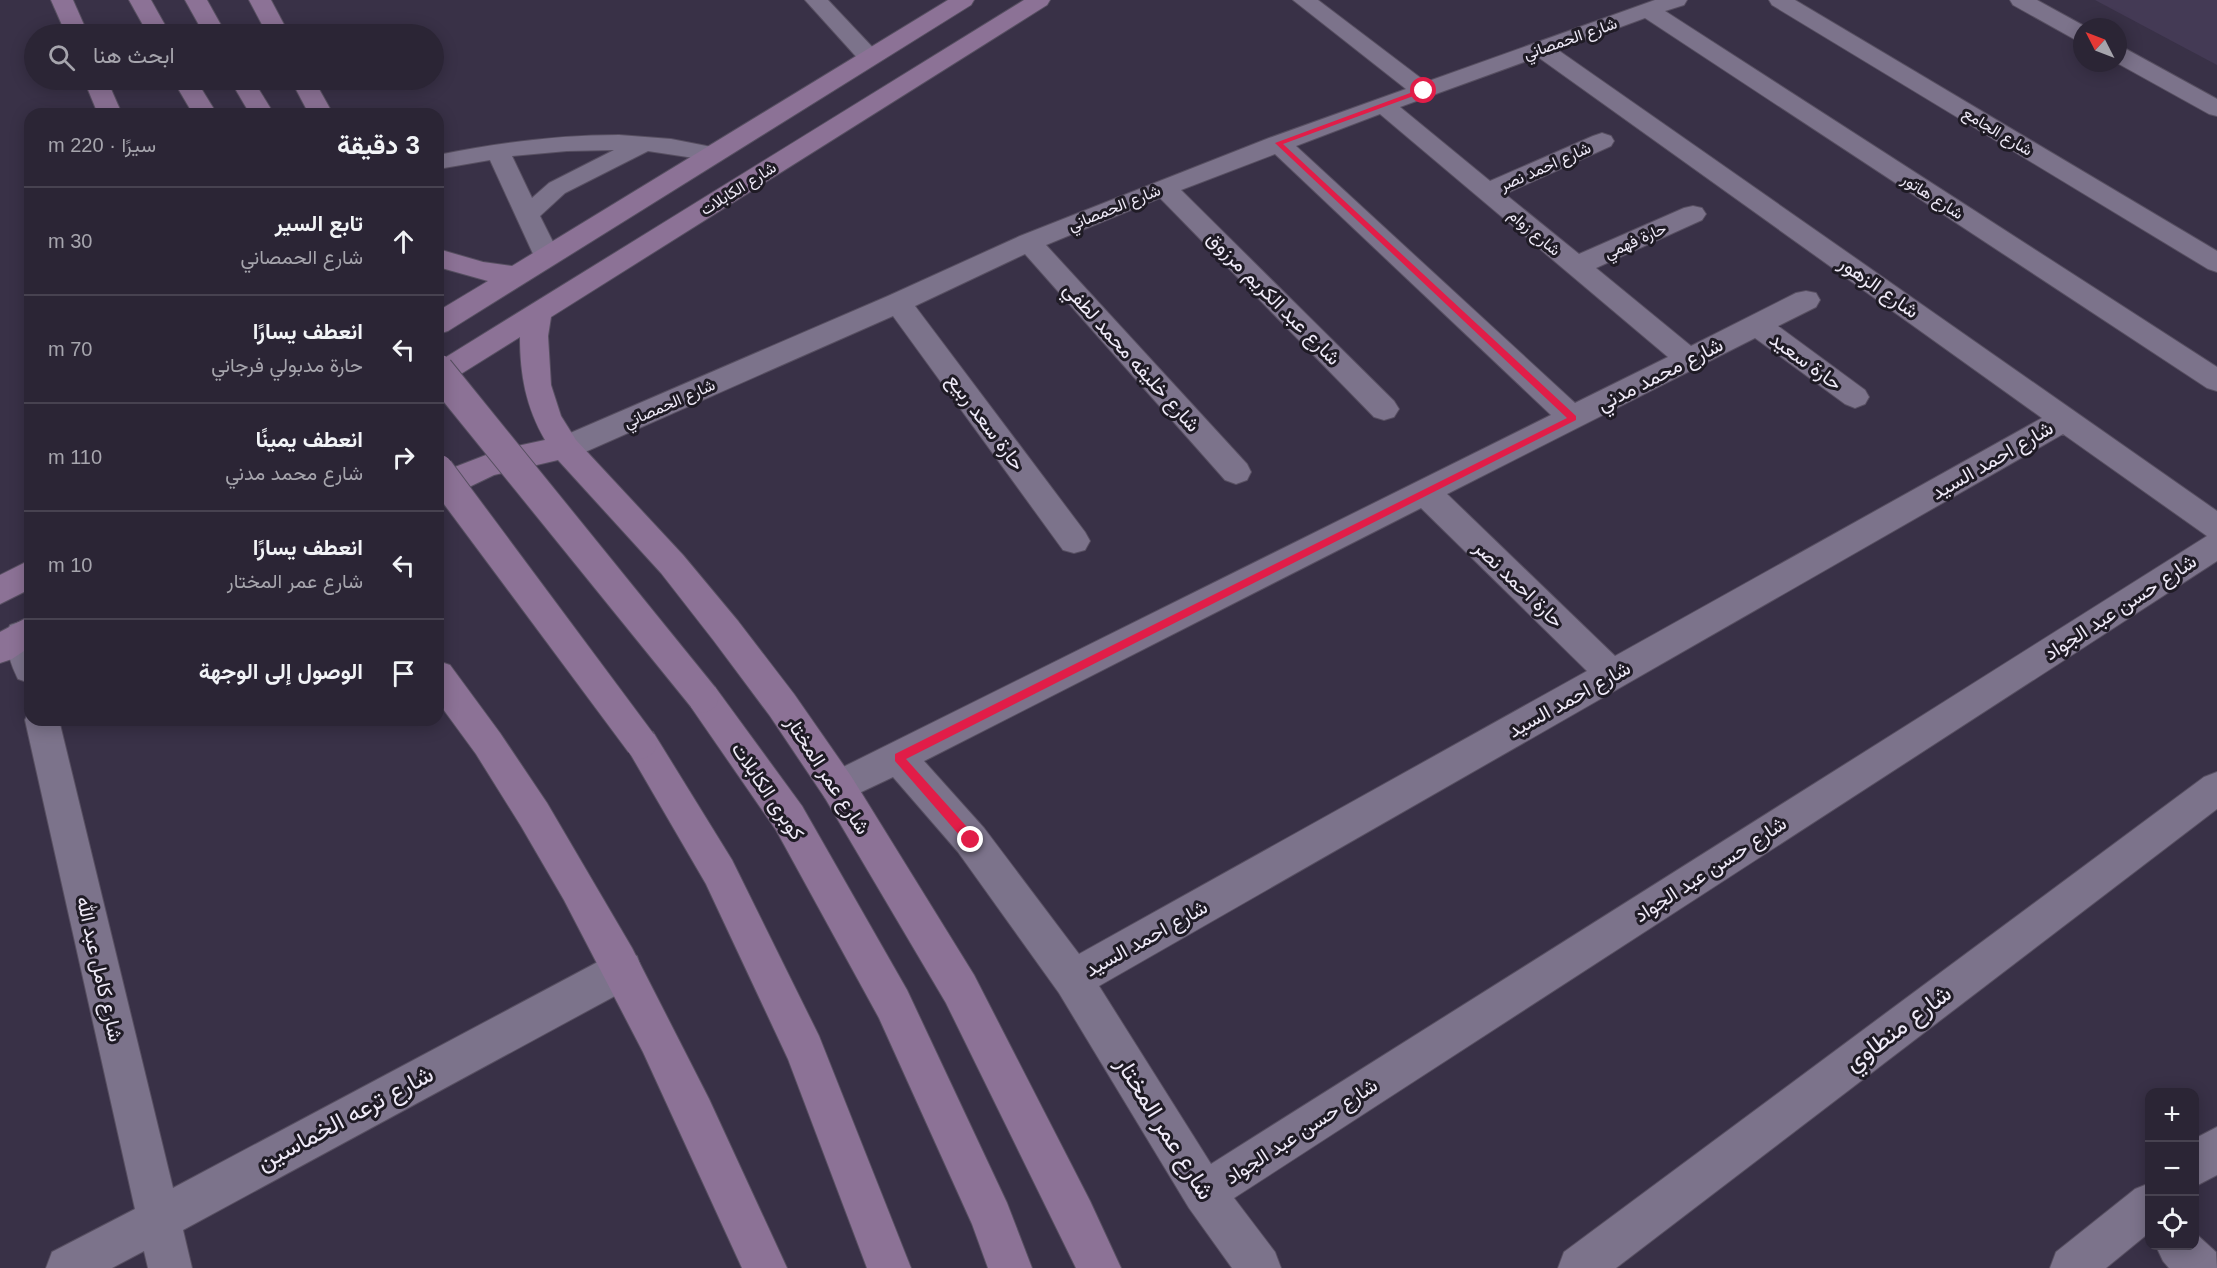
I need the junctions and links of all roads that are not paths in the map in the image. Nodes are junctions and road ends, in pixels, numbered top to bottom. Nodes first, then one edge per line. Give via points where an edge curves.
1 (62, 0) edge
2 (140, 0) edge
3 (196, 0) edge
4 (260, 0) edge
5 (816, 0) edge
6 (963, 0) edge
7 (1039, 0) edge
8 (1304, 0) edge
9 (1676, 0) edge
10 (1780, 0) edge
11 (2021, 0) edge
12 (1649, 11) junction
13 (73, 24) edge
14 (153, 24) edge
15 (210, 24) edge
16 (273, 24) edge
17 (2073, 29) edge
18 (1540, 48) junction
19 (869, 57) junction
20 (2127, 59) edge
21 (100, 90) edge
22 (191, 90) edge
23 (248, 90) edge
24 (308, 90) edge
25 (1424, 91) junction
26 (1383, 105) junction
27 (108, 108) edge
28 (201, 108) edge
29 (258, 108) edge
30 (318, 108) edge
31 (2217, 109) edge
32 (1602, 141) dead end
33 (1278, 143) junction
34 (645, 144) junction
35 (497, 150) junction
36 (714, 154) junction
37 (444, 161) edge
38 (1164, 187) junction
39 (1487, 192) junction
40 (528, 214) junction
41 (1693, 214) dead end
42 (1029, 242) junction
43 (547, 256) junction
44 (444, 260) edge
45 (2217, 263) edge
46 (1576, 266) junction
47 (517, 276) junction
48 (1806, 300) dead end
49 (898, 303) junction
50 (538, 313) junction
51 (444, 320) edge
52 (1757, 325) junction
53 (1688, 359) junction
54 (444, 371) edge
55 (444, 377) edge
56 (2217, 381) edge
57 (1855, 396) dead end
58 (1384, 409) dead end
59 (1573, 418) junction
60 (2065, 419) junction
61 (565, 448) junction
62 (1236, 472) dead end
63 (444, 478) edge
64 (444, 487) edge
65 (1425, 492) junction
66 (2217, 526) edge
67 (1074, 541) dead end
68 (2217, 545) edge
69 (24, 577) edge
70 (0, 591) edge
71 (17, 638) edge
72 (24, 655) edge
73 (1613, 675) junction
74 (444, 683) edge
75 (43, 726) edge
76 (899, 758) junction
77 (838, 787) junction
78 (2217, 788) edge
79 (623, 970) junction
80 (1073, 979) junction
81 (2217, 1148) edge
82 (2199, 1162) edge
83 (1204, 1192) junction
84 (2145, 1212) edge
85 (159, 1217) junction
86 (2183, 1250) edge
87 (68, 1268) edge
88 (170, 1268) edge
89 (765, 1268) edge
90 (889, 1268) edge
91 (1010, 1268) edge
92 (1099, 1268) edge
93 (1259, 1268) edge
94 (1580, 1268) edge
95 (2072, 1268) edge
96 (2200, 1268) edge

1 - 13 main road
2 - 14 main road
3 - 15 main road
4 - 16 main road
5 - 19 street
6 - 19 main road
7 - 50 main road, شارع الكابلات
8 - 25 street
9 - 12 street, شارع الحمصاني
10 - 45 street, شارع الجامع
11 - 17 street
12 - 18 street, شارع الحمصاني
12 - 56 street, شارع هاتور
18 - 25 street, شارع الحمصاني
18 - 60 street, شارع الزهور
19 - 36 main road
20 - 31 street
21 - 27 main road
22 - 28 main road
23 - 29 main road
24 - 30 main road
25 - 26 street, شارع الحمصاني
26 - 33 street, شارع الحمصاني
26 - 39 street, شارع زوام
32 - 39 street, شارع احمد نصر
33 - 38 street, شارع الحمصاني
33 - 59 street
34 - 35 lane via 573,142
34 - 36 lane
34 - 40 lane via 557,188
35 - 37 lane
35 - 40 lane
36 - 43 main road
38 - 42 street, شارع الحمصاني
38 - 58 street, شارع عبد الكريم مرزوق
39 - 46 street, شارع زوام
40 - 43 lane
41 - 46 street, حارة فهمي
42 - 49 street, شارع الحمصاني
42 - 62 street, شارع خليفه محمد لطفي
43 - 47 main road
44 - 47 main road
46 - 53 street, شارع زوام
47 - 51 main road
48 - 52 street, شارع محمد مدني
49 - 61 street, شارع الحمصاني
49 - 67 street, حارة سعد ربيع
50 - 54 main road, شارع الكابلات
50 - 61 main road, شارع عمر المختار via 534,336 537,385 547,417
52 - 53 street, شارع محمد مدني
52 - 57 street, حارة سعيد
53 - 59 street, شارع محمد مدني
55 - 91 main road, كوبرى الكابلات, bridge via 703,697 789,818 893,1004 992,1218
59 - 65 street, شارع محمد مدني
60 - 66 street, شارع الزهور
60 - 73 street, شارع احمد السيد
61 - 64 main road via 501,461
61 - 77 main road, شارع عمر المختار via 664,555 720,623
63 - 90 main road, bridge via 641,743 719,872 806,1050
65 - 73 street, حارة احمد نصر
65 - 76 street, شارع محمد مدني
68 - 83 street, شارع حسن عبد الجواد
69 - 70 main road
71 - 72 street
73 - 80 street, شارع احمد السيد
74 - 79 main road via 516,786
75 - 85 street, شارع كامل عبد الله
76 - 77 street, شارع محمد مدني
76 - 80 street, شارع عمر المختار via 971,840
77 - 92 main road, شارع عمر المختار via 960,989
78 - 94 street, شارع منطاوي
79 - 85 street, شارع ترعه الخماسين
79 - 89 main road via 697,1117
80 - 83 street, شارع عمر المختار
81 - 82 street
83 - 93 street, شارع عمر المختار
84 - 95 street
85 - 87 street, شارع ترعه الخماسين
85 - 88 street, شارع كامل عبد الله
86 - 96 street

